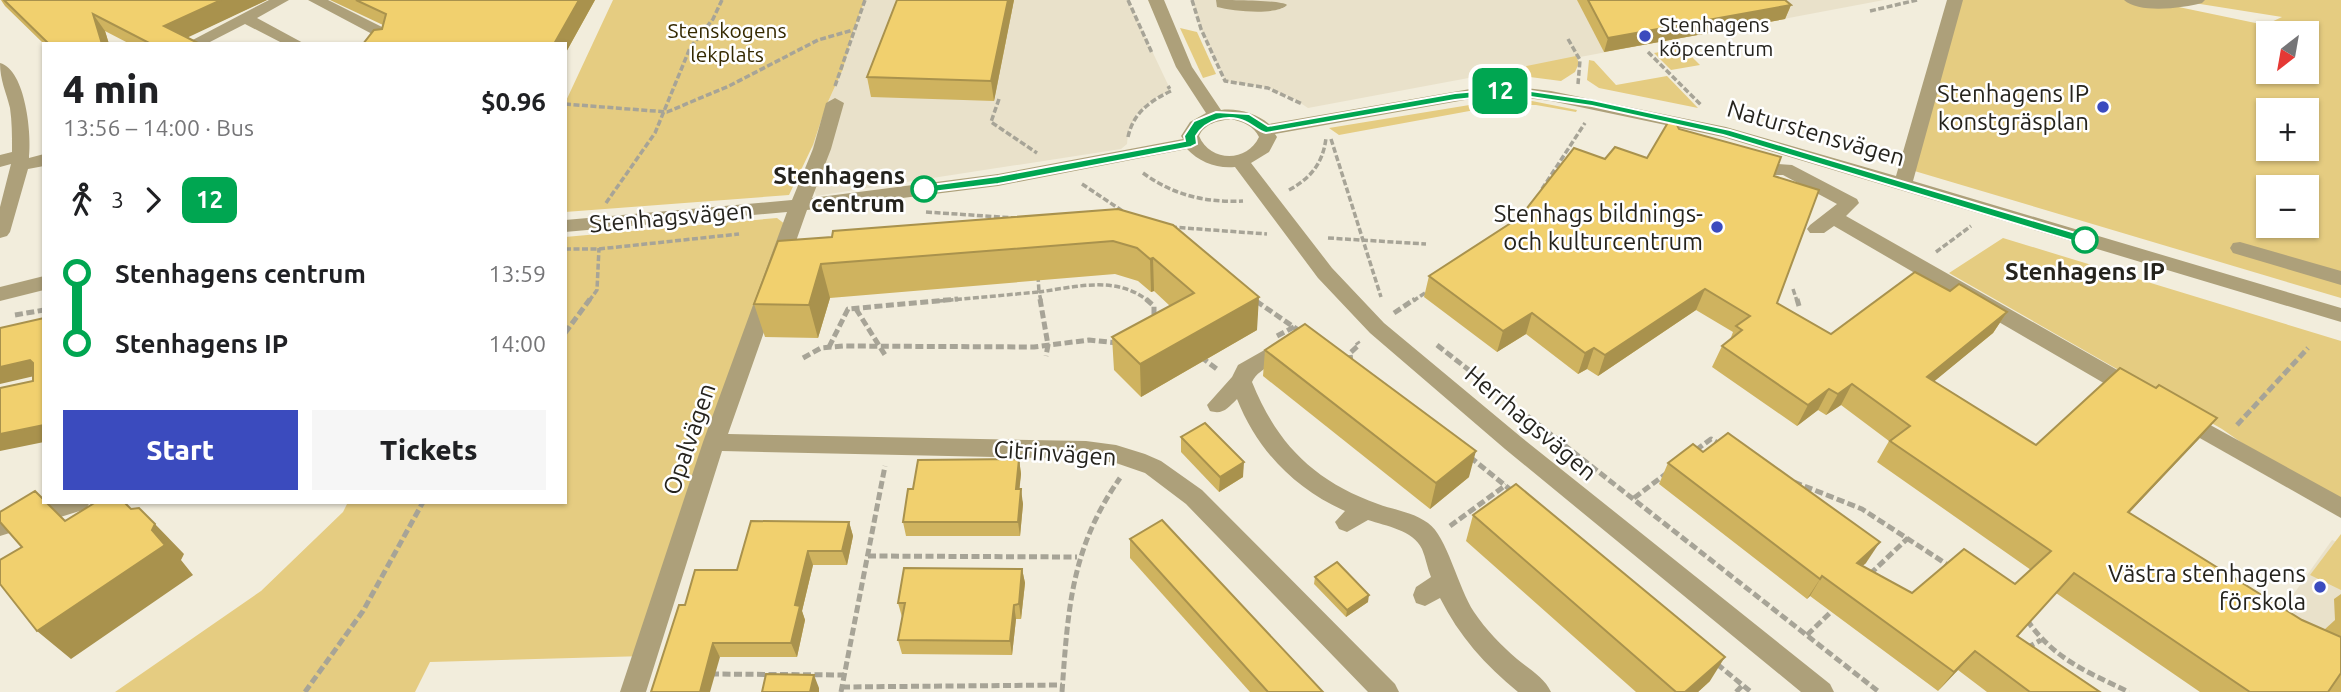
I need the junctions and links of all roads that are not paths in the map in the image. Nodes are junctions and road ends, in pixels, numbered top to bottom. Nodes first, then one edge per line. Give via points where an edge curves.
1 (281, 0) edge
2 (316, 0) edge
3 (1156, 0) edge
4 (1955, 0) edge
5 (2132, 0) edge
6 (2200, 0) edge
7 (1221, 1) edge
8 (1279, 5) dead end
9 (244, 18) junction
10 (197, 42) edge
11 (293, 42) edge
12 (382, 42) edge
13 (0, 68) edge
14 (833, 98) road end
15 (1216, 116) junction
16 (1266, 130) junction
17 (1191, 144) junction
18 (1728, 158) edge
19 (21, 160) junction
20 (42, 160) edge
21 (1789, 160) junction
22 (0, 161) edge
23 (1240, 161) junction
24 (1903, 183) junction
25 (800, 205) junction
26 (567, 226) edge
27 (0, 232) edge
28 (2240, 248) dead end
29 (2341, 278) edge
30 (42, 284) edge
31 (0, 294) edge
32 (2341, 315) edge
33 (1268, 356) edge
34 (1241, 382) junction
35 (1218, 405) dead end
36 (714, 442) junction
37 (72, 504) edge
38 (2341, 509) edge
39 (0, 526) edge
40 (633, 692) edge
41 (1386, 692) edge
42 (1538, 692) edge
43 (1821, 692) edge

1 - 9 street
2 - 12 street via 380,32
3 - 15 street via 1184,67
4 - 24 street
5 - 6 street via 2175,5
7 - 8 street via 1240,7
9 - 10 street
9 - 11 street
13 - 19 street via 16,98
14 - 25 street, Opalvägen via 822,149
15 - 16 street via 1245,117
15 - 17 street via 1198,123
16 - 21 street, Naturstensvägen via 1510,91 1642,113
16 - 23 street via 1268,137 1261,152
17 - 23 street via 1205,156
17 - 25 street, Stenhagsvägen via 998,180
18 - 21 street via 1765,169
19 - 20 street
19 - 22 street
19 - 27 street
21 - 24 street, Naturstensvägen
21 - 38 street via 1850,203 1825,223 2157,403
23 - 43 street, Herrhagsvägen via 1325,273 1377,328
24 - 32 street, Naturstensvägen
25 - 26 street, Stenhagsvägen
25 - 36 street, Opalvägen
28 - 29 street
30 - 31 street
33 - 34 street via 1246,371
34 - 35 street
34 - 42 street via 1284,466 1322,488 1356,516 1407,524 1430,541 1435,588 1466,621 1497,666
36 - 40 street, Opalvägen
36 - 41 street, Citrinvägen via 1086,450 1137,460 1194,497
37 - 39 street

